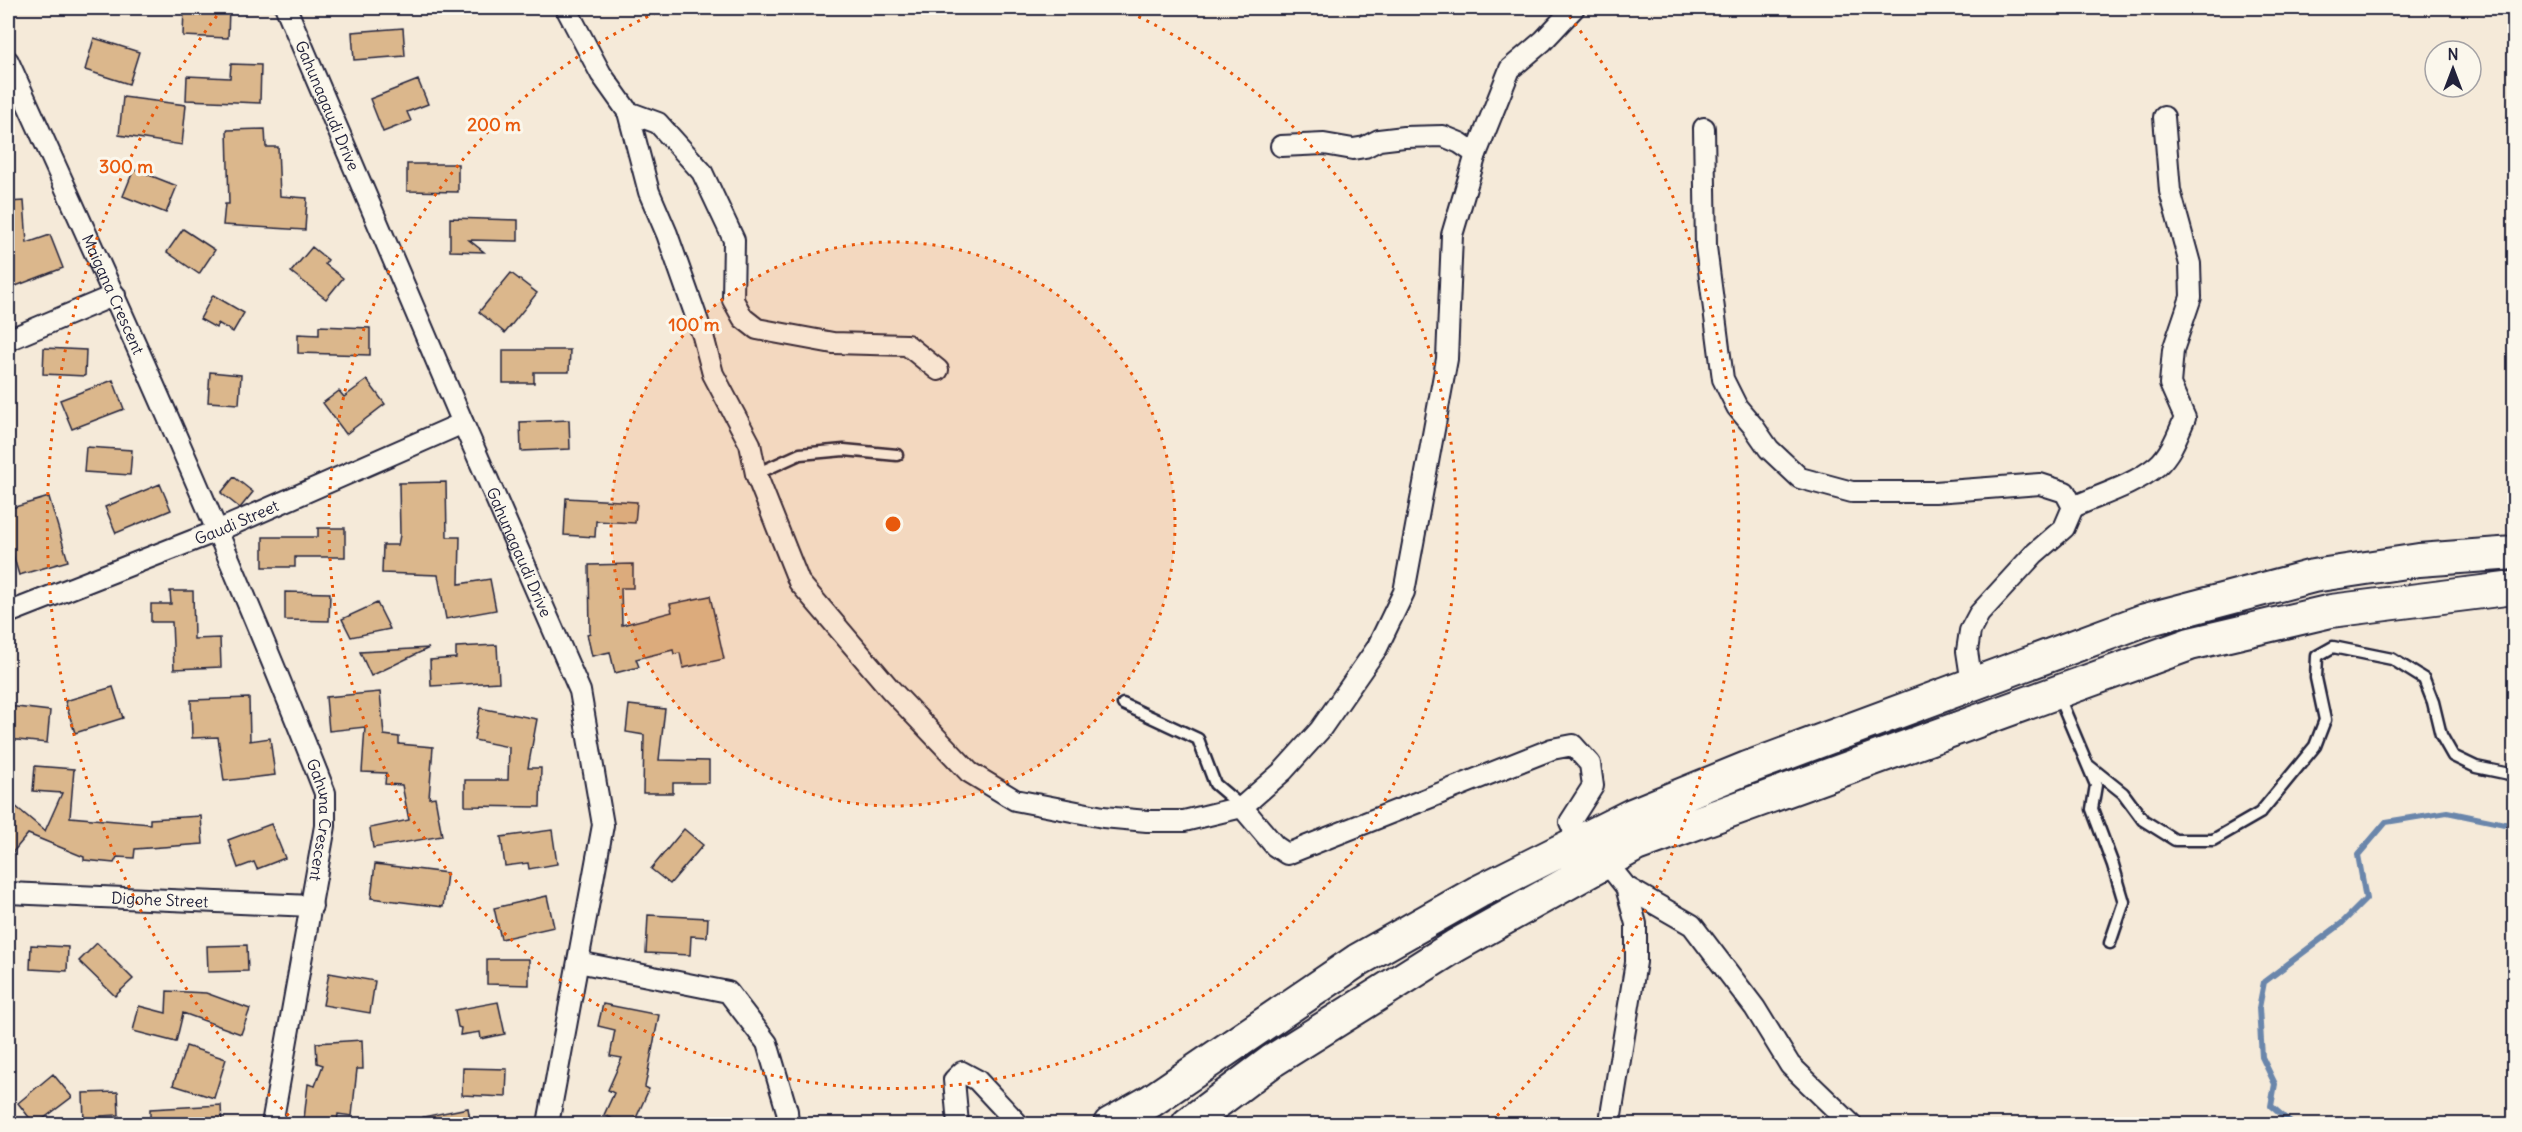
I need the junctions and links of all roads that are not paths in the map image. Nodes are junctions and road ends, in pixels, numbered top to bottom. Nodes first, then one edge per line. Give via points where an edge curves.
1 (286, 8) edge
2 (566, 8) edge
3 (1574, 8) edge
4 (8, 61) edge
5 (628, 112) junction
6 (2164, 117) dead end
7 (1704, 128) dead end
8 (1281, 146) dead end
9 (1476, 154) junction
10 (115, 295) junction
11 (8, 340) edge
12 (938, 370) dead end
13 (463, 423) junction
14 (897, 455) dead end
15 (756, 474) junction
16 (2073, 507) junction
17 (217, 531) junction
18 (2514, 553) edge
19 (2514, 588) edge
20 (8, 613) edge
21 (1972, 684) junction
22 (2057, 692) junction
23 (1123, 704) dead end
24 (2088, 765) junction
25 (2514, 775) edge
26 (1242, 807) junction
27 (1580, 841) junction
28 (1605, 862) junction
29 (1626, 887) junction
30 (8, 893) edge
31 (312, 906) junction
32 (2110, 943) dead end
33 (578, 962) junction
34 (272, 1125) edge
35 (548, 1125) edge
36 (788, 1125) edge
37 (958, 1125) edge
38 (1018, 1125) edge
39 (1110, 1125) edge
40 (1188, 1125) edge
41 (1612, 1125) edge
42 (1851, 1125) edge

1 - 13 street, Gahunagaudi Drive
2 - 5 street via 601,74
3 - 9 street via 1510,69
4 - 10 street, Maigana Crescent
5 - 12 street via 658,123 702,172 734,240 733,300 743,318 757,329 833,344 907,345
5 - 15 street via 649,192 703,336 713,374 750,444
6 - 16 street via 2170,190 2190,264 2191,297 2172,350 2170,384 2185,418 2158,465
7 - 16 street via 1706,247 1723,379 1737,407 1769,449 1800,478 1852,492 1935,492 2040,484 2065,492
8 - 9 street via 1324,144 1353,149 1379,140 1443,136
9 - 26 street via 1452,235 1447,359 1404,592 1377,648 1320,730 1283,771
10 - 11 street
10 - 17 street, Maigana Crescent
13 - 17 street, Gaudi Street
13 - 33 street, Gahunagaudi Drive via 580,691 603,825
14 - 15 lane via 844,450 800,454
15 - 26 street via 799,582 969,772 1015,800 1103,817 1184,821
16 - 21 street via 2064,528 1978,614 1967,651
17 - 20 street, Gaudi Street
17 - 31 street, Gahuna Crescent via 325,793 325,826
18 - 21 main road via 2376,565 2268,587 2142,621
19 - 22 main road via 2331,610 2263,625 2190,644
21 - 27 main road via 1747,768
22 - 24 lane
22 - 28 main road via 1636,845
23 - 26 lane via 1198,739 1215,784
24 - 25 lane via 2123,793 2143,820 2175,840 2213,840 2260,813 2315,746 2325,720 2316,678 2317,656 2333,647 2392,659 2424,679 2441,735 2453,756 2475,767
24 - 32 lane via 2096,785 2092,809 2124,902
26 - 27 street via 1287,855 1552,749 1573,745 1590,764 1593,786 1570,822
27 - 28 street
27 - 39 main road via 1478,892 1358,960
28 - 29 street
28 - 40 main road via 1368,1000 1272,1061
29 - 41 street via 1636,924 1636,962
29 - 42 street via 1692,925 1755,1008 1790,1065
30 - 31 street, Digohe Street
31 - 34 street, Gahuna Crescent
33 - 35 street, Gahunagaudi Drive
33 - 36 street via 728,992 767,1043
37 - 38 street via 954,1080 962,1072 977,1080

